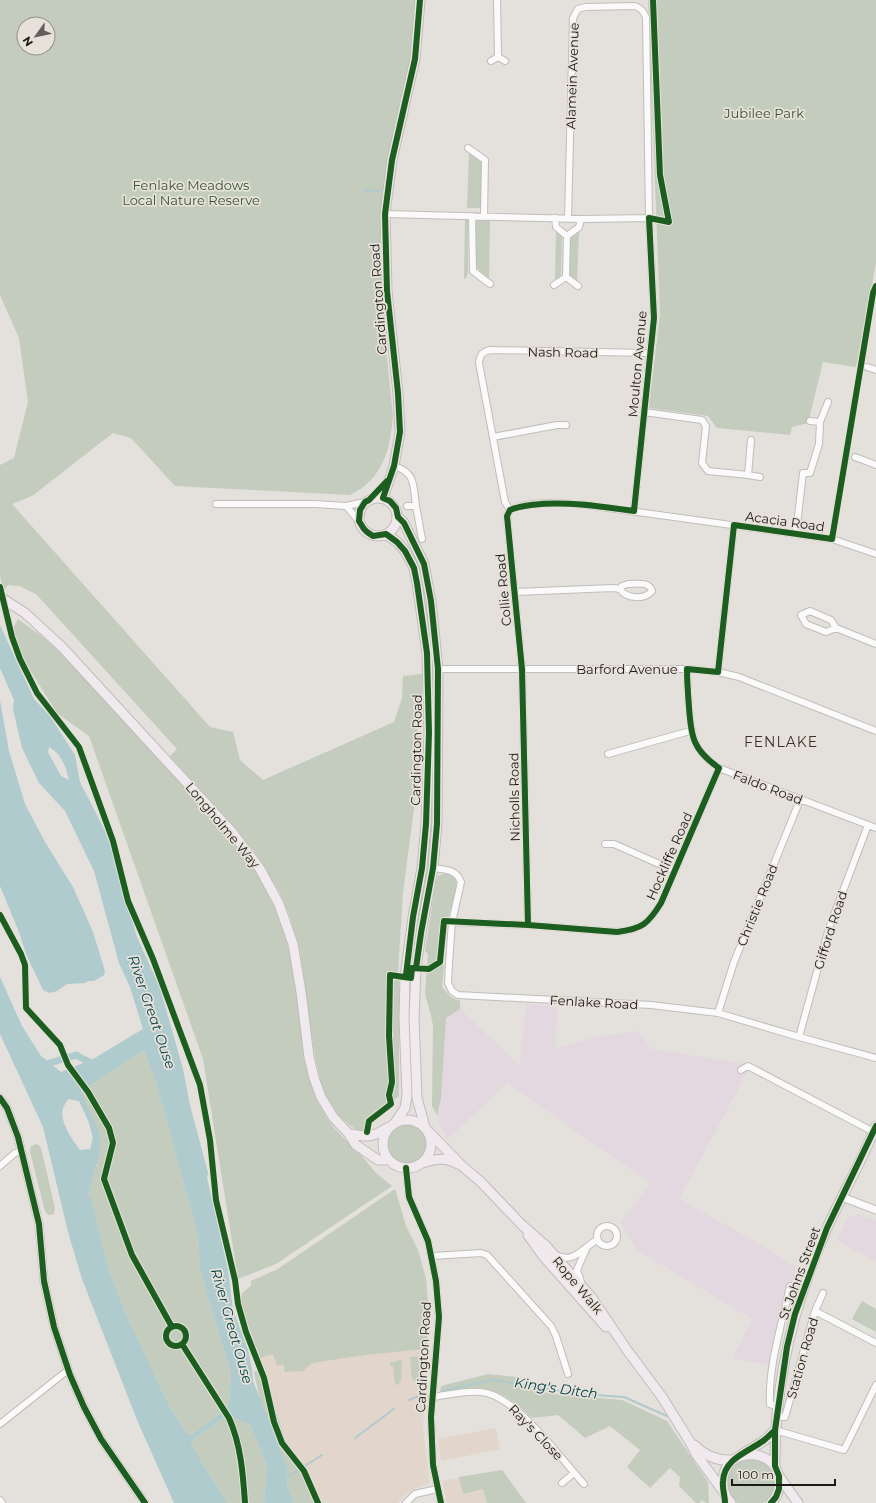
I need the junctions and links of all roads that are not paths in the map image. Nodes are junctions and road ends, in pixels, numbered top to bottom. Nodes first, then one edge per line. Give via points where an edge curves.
1 (420, 0) edge
2 (497, 0) edge
3 (646, 17) joint
4 (498, 57) junction
5 (492, 61) dead end
6 (505, 61) dead end
7 (468, 148) dead end
8 (385, 214) junction
9 (472, 216) junction
10 (484, 217) junction
11 (555, 218) junction
12 (568, 218) junction
13 (649, 218) junction
14 (581, 219) junction
15 (567, 236) junction
16 (566, 276) junction
17 (490, 284) dead end
18 (554, 285) dead end
19 (578, 286) dead end
20 (649, 353) junction
21 (480, 357) joint
22 (867, 367) dead end
23 (876, 370) edge
24 (828, 402) dead end
25 (644, 412) junction
26 (810, 421) dead end
27 (820, 422) junction
28 (566, 425) dead end
29 (493, 437) junction
30 (751, 440) dead end
31 (855, 457) dead end
32 (876, 465) edge
33 (394, 466) junction
34 (748, 475) junction
35 (390, 478) junction
36 (760, 478) dead end
37 (383, 498) junction
38 (367, 501) junction
39 (216, 504) dead end
40 (346, 506) junction
41 (407, 506) dead end
42 (416, 506) junction
43 (510, 510) junction
44 (634, 511) junction
45 (398, 516) junction
46 (359, 521) junction
47 (734, 525) junction
48 (386, 534) junction
49 (796, 534) junction
50 (422, 539) dead end
51 (876, 554) edge
52 (620, 590) dead end
53 (515, 592) junction
54 (0, 597) edge
55 (836, 628) junction
56 (876, 644) edge
57 (438, 669) junction
58 (522, 669) junction
59 (687, 669) junction
60 (718, 672) junction
61 (690, 731) junction
62 (876, 731) edge
63 (608, 754) dead end
64 (719, 768) junction
65 (800, 800) junction
66 (868, 825) junction
67 (876, 828) edge
68 (605, 844) dead end
69 (434, 868) junction
70 (675, 871) junction
71 (452, 922) junction
72 (528, 925) junction
73 (718, 1013) junction
74 (799, 1037) junction
75 (876, 1058) edge
76 (741, 1070) dead end
77 (0, 1098) edge
78 (392, 1125) junction
79 (426, 1129) junction
80 (875, 1129) edge
81 (349, 1134) junction
82 (22, 1152) junction
83 (389, 1160) junction
84 (420, 1164) junction
85 (0, 1166) edge
86 (462, 1166) junction
87 (406, 1168) junction
88 (842, 1196) junction
89 (876, 1210) edge
90 (522, 1225) junction
91 (597, 1240) dead end
92 (586, 1249) junction
93 (553, 1254) junction
94 (432, 1256) junction
95 (790, 1286) dead end
96 (584, 1288) junction
97 (823, 1293) dead end
98 (815, 1311) junction
99 (876, 1343) edge
100 (627, 1350) junction
101 (68, 1370) junction
102 (568, 1374) dead end
103 (876, 1385) edge
104 (432, 1397) junction
105 (778, 1407) junction
106 (777, 1417) junction
107 (0, 1424) edge
108 (775, 1430) junction
109 (690, 1442) junction
110 (736, 1458) junction
111 (775, 1466) junction
112 (574, 1473) junction
113 (779, 1476) junction
114 (562, 1484) dead end
115 (584, 1484) dead end
116 (437, 1489) junction
117 (726, 1498) edge
118 (0, 1500) edge
119 (2, 1503) edge
120 (145, 1503) edge
121 (406, 1503) edge
122 (441, 1503) edge
123 (771, 1503) edge
124 (798, 1503) edge

1 - 8 main road, Cardington Road via 416,59 392,160
2 - 4 street
3 - 12 street, Alamein Avenue via 640,8 634,6 585,7 578,9 573,18
3 - 13 street, Moulton Avenue
4 - 5 street
4 - 6 street
7 - 10 street via 485,160
8 - 9 street
8 - 33 main road, Cardington Road via 387,291 400,415
9 - 10 street
9 - 17 street via 473,271
10 - 11 street
11 - 12 street
11 - 15 street via 556,227
12 - 14 street
13 - 14 street
13 - 20 street, Moulton Avenue via 654,318
14 - 15 street via 579,227
15 - 16 street
16 - 18 street
16 - 19 street
20 - 21 street, Nash Road via 490,350 483,352
20 - 25 street, Moulton Avenue
21 - 29 street, Collie Road
22 - 23 street
24 - 27 street
25 - 34 street via 702,420 706,426 702,463 708,471
25 - 44 street, Moulton Avenue
26 - 27 street
27 - 49 street via 819,444 810,473 803,473
28 - 29 street
29 - 43 street, Collie Road via 505,502
30 - 34 street
31 - 32 street
33 - 35 main road, Cardington Road
33 - 42 street via 404,469 410,475
34 - 36 street
35 - 37 main road, Cardington Road
35 - 38 main road, Cardington Road
37 - 38 main road via 375,497
37 - 45 main road via 396,508
38 - 40 street
38 - 46 main road via 360,510
39 - 40 street
40 - 46 street
41 - 42 street
42 - 50 street
43 - 44 street, Acacia Road via 516,507 562,503
43 - 53 street, Collie Road via 507,516
44 - 47 street, Acacia Road
45 - 48 main road via 393,529
45 - 57 main road, Cardington Road via 424,564 431,601
46 - 48 main road via 373,536
47 - 49 street, Acacia Road
47 - 60 street
48 - 78 main road, Cardington Road via 398,542 414,568 427,653 429,732 422,868 405,977 407,1095 405,1108
49 - 51 street, Acacia Road via 832,539
52 - 53 street via 613,588
53 - 58 street, Collie Road
54 - 81 main road, Longholme Way via 25,613 62,647 242,844 268,881 285,917 293,944 309,1057 317,1088 328,1112
55 - 55 street via 826,632 806,624 801,615 810,611 832,620
55 - 56 street
57 - 58 street, Barford Avenue
57 - 69 main road, Cardington Road
58 - 59 street, Barford Avenue
58 - 72 street, Nicholls Road
59 - 60 street, Barford Avenue
59 - 61 street, Faldo Road
60 - 62 street, Barford Avenue via 759,684
61 - 63 street
61 - 64 street, Faldo Road via 700,751
64 - 65 street, Faldo Road
64 - 70 street, Hockliffe Road
65 - 66 street, Faldo Road
65 - 73 street, Christie Road via 734,962
66 - 67 street, Faldo Road
66 - 74 street, Gifford Road via 829,928
68 - 70 street via 614,844
69 - 71 street, Fenlake Road via 455,872 461,882
69 - 79 main road, Cardington Road via 416,968 414,1018 417,1098
70 - 72 street, Hockliffe Road via 652,918 644,925 631,930 616,932
71 - 72 street, Hockliffe Road
71 - 73 street, Fenlake Road via 448,983 452,991 458,995 651,1005
73 - 74 street, Fenlake Road
74 - 75 street, Fenlake Road
76 - 80 street via 748,1066
77 - 82 street via 7,1108
78 - 79 main road via 408,1119 420,1123
78 - 81 main road via 369,1136
78 - 83 main road via 383,1139 384,1152
79 - 84 main road via 431,1138 431,1145 429,1153
79 - 86 main road, Rope Walk
80 - 88 main road, St Johns Street
81 - 83 main road, Longholme Way via 356,1145 367,1153 378,1160
82 - 85 street via 15,1153
82 - 101 street via 39,1224 44,1281 54,1327
83 - 87 main road
84 - 86 main road, Rope Walk via 443,1159
84 - 87 main road
86 - 90 main road, Rope Walk
87 - 94 street, Cardington Road via 410,1201
88 - 89 street
88 - 105 main road, St Johns Street via 819,1248 795,1314
90 - 93 main road, Rope Walk
90 - 100 main road, Rope Walk via 543,1256
91 - 92 street
92 - 93 street via 568,1258
92 - 96 street via 577,1270
93 - 96 main road, Rope Walk
94 - 102 street via 481,1252 487,1255 551,1326
94 - 104 street, Cardington Road via 439,1317
95 - 105 street via 771,1373 770,1404
96 - 100 main road, Rope Walk
97 - 98 street, Station Road
98 - 99 street
98 - 106 street, Station Road via 785,1417
100 - 109 main road, Rope Walk via 662,1397
101 - 107 street
101 - 120 street via 101,1439
103 - 108 street via 844,1450
104 - 112 street, Ray's Close via 482,1392 498,1396 517,1409
104 - 116 street, Cardington Road via 430,1417
105 - 106 main road, St Johns Street
106 - 108 main road, St Johns Street
108 - 110 main road via 765,1440
108 - 111 main road, St Johns Street
109 - 110 main road, Rope Walk via 705,1455 716,1459
109 - 117 main road, Rope Walk
110 - 111 main road, Rope Walk via 755,1455 764,1457
110 - 117 main road via 724,1474
111 - 113 main road
112 - 114 street
112 - 115 street, Ray's Close
113 - 123 main road via 779,1489
113 - 124 main road
116 - 121 street via 415,1494
116 - 122 street, Cardington Road
118 - 119 street

